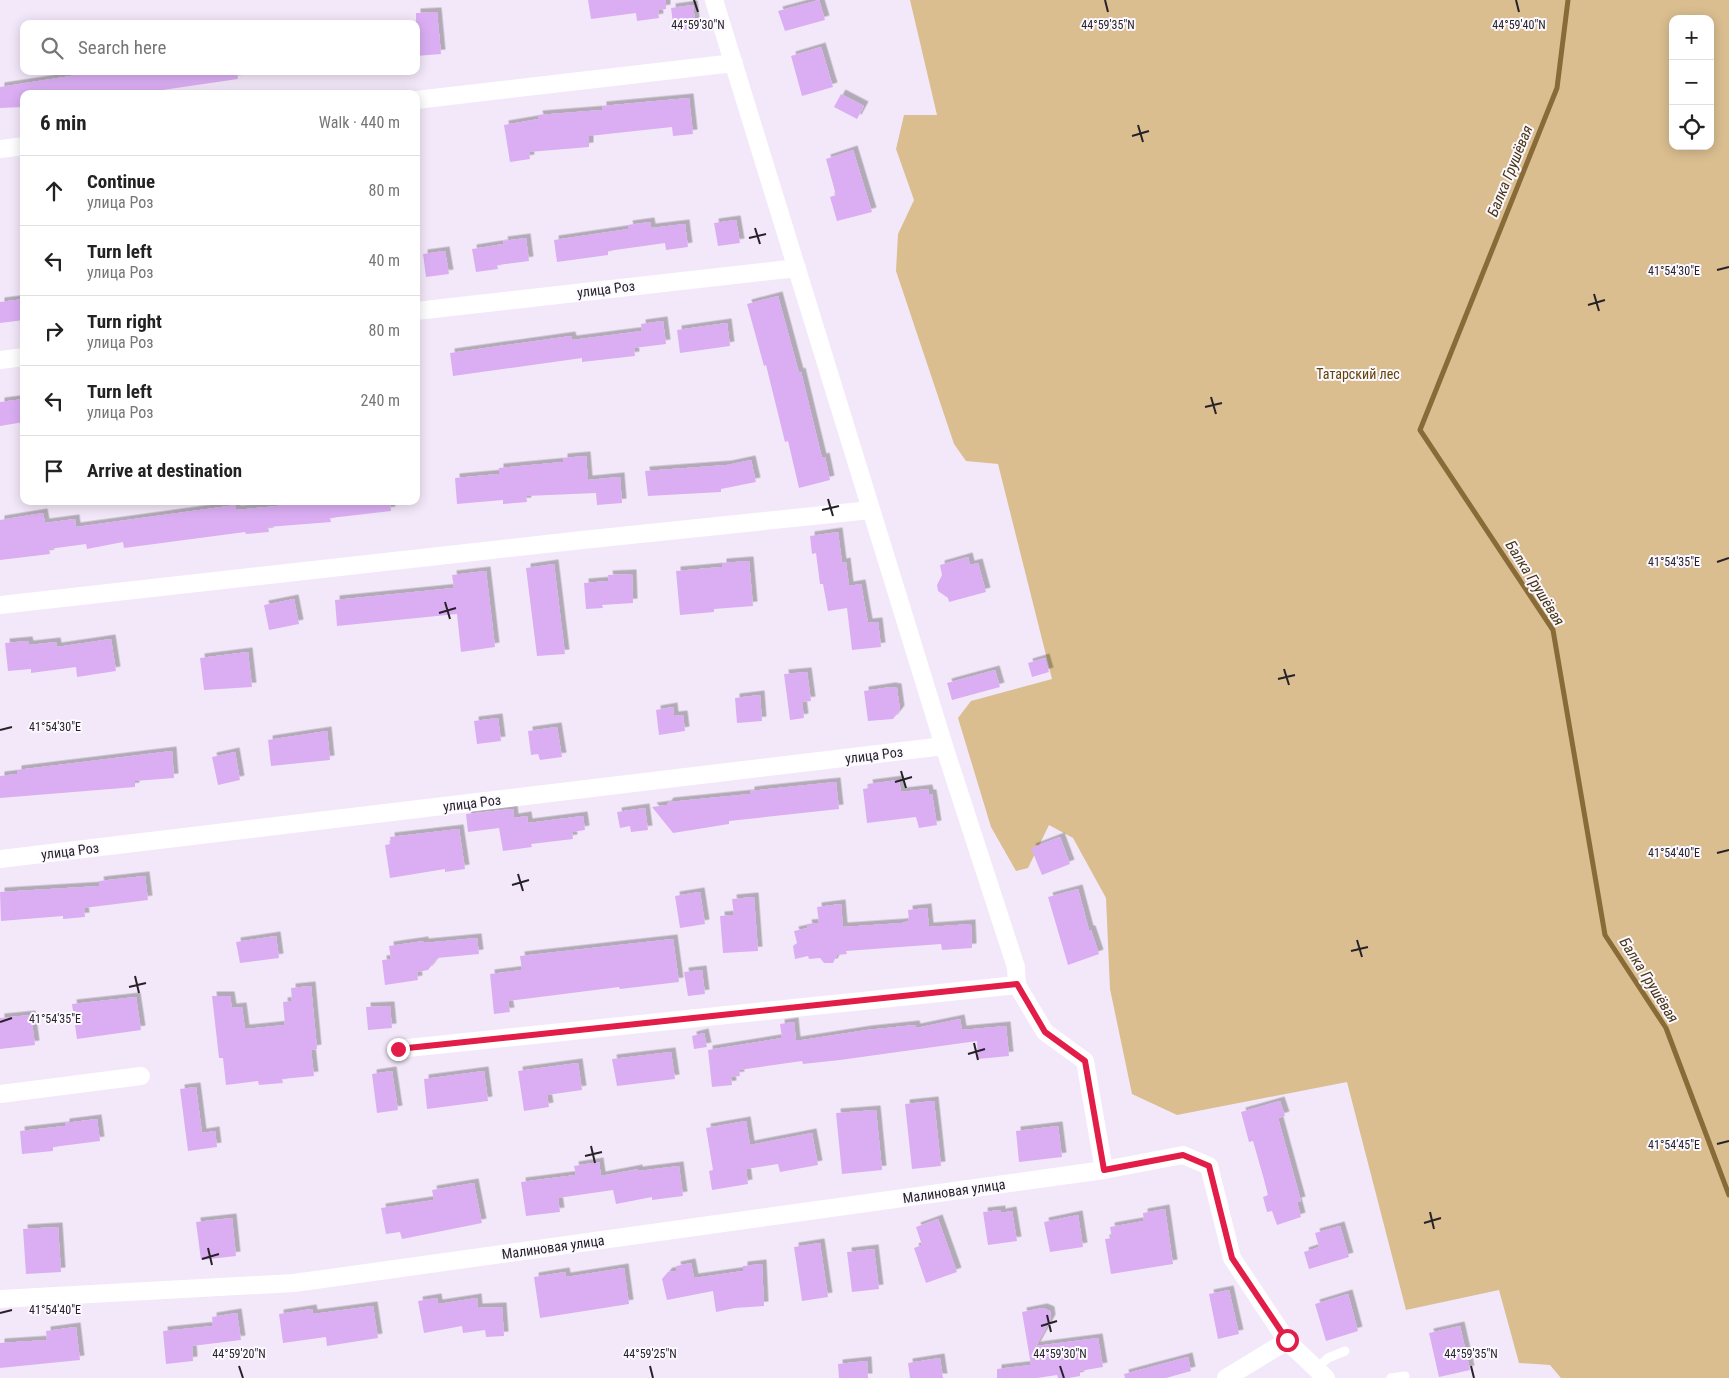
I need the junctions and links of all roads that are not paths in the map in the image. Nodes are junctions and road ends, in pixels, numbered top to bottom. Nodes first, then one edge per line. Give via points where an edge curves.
1 (714, 0) edge
2 (734, 63) junction
3 (420, 100) edge
4 (20, 146) edge
5 (0, 149) edge
6 (797, 268) junction
7 (420, 311) edge
8 (20, 358) edge
9 (0, 360) edge
10 (871, 510) junction
11 (0, 605) edge
12 (944, 746) junction
13 (0, 859) edge
14 (1017, 984) junction
15 (398, 1049) dead end
16 (141, 1076) dead end
17 (0, 1094) edge
18 (1104, 1170) junction
19 (0, 1299) edge
20 (1287, 1340) junction
21 (1344, 1351) dead end
22 (1322, 1373) edge
23 (1405, 1376) dead end
24 (1226, 1378) edge
25 (1391, 1378) edge

1 - 2 street
2 - 3 street
2 - 6 street
4 - 5 street
6 - 7 street, улица Роз
6 - 10 street
8 - 9 street
10 - 11 street
10 - 12 street
12 - 13 street, улица Роз
12 - 14 street via 1016,967
14 - 15 street
14 - 18 street via 1045,1032 1085,1061
16 - 17 street
18 - 19 street, Малиновая улица via 294,1282
18 - 20 street via 1183,1155 1209,1166 1232,1258
20 - 22 street
20 - 24 street
21 - 22 lane via 1328,1358
23 - 25 lane

